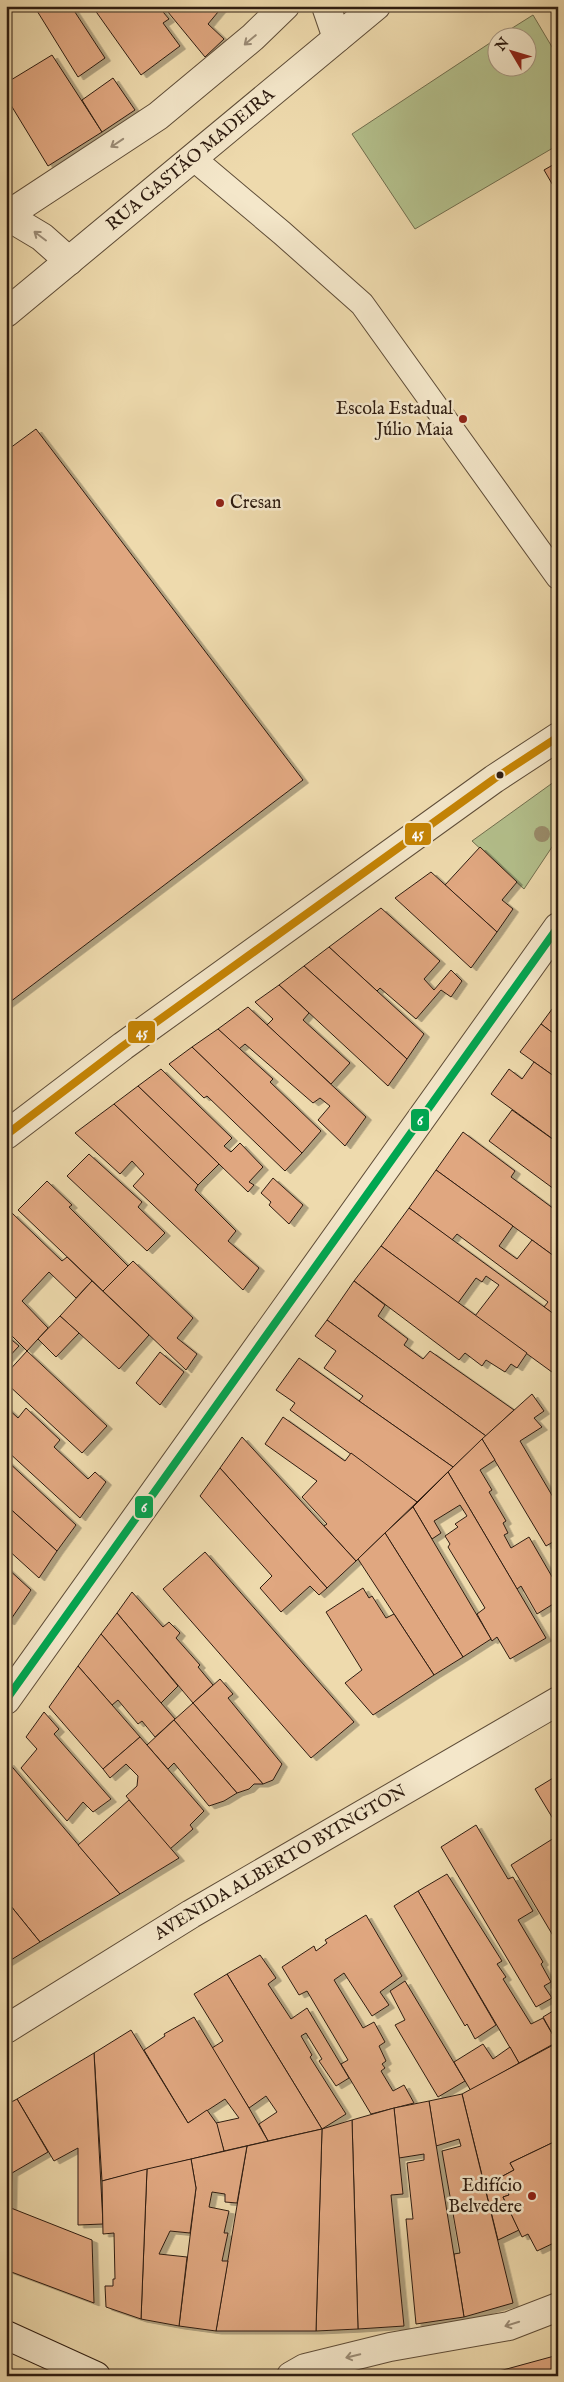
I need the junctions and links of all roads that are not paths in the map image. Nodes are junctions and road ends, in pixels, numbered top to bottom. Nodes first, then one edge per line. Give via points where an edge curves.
1 (285, 6) edge
2 (326, 6) edge
3 (376, 6) edge
4 (337, 38) junction
5 (194, 159) junction
6 (6, 216) edge
7 (69, 261) junction
8 (6, 313) edge
9 (558, 577) edge
10 (558, 737) edge
11 (558, 927) edge
12 (6, 1135) edge
13 (6, 1700) edge
14 (558, 1701) edge
15 (6, 2030) edge
16 (558, 2307) edge
17 (6, 2335) edge
18 (96, 2376) edge
19 (292, 2376) edge

1 -> 6 street via 254,37 158,116
2 - 4 street
3 - 4 street, RUA GASTÃO MADEIRA
4 - 5 street, RUA GASTÃO MADEIRA
5 - 7 street, RUA GASTÃO MADEIRA
5 - 9 lane via 362,304
7 -> 6 street via 42,237
7 - 8 street, RUA GASTÃO MADEIRA
10 - 12 street via 123,1046
11 - 13 street
14 - 15 street, AVENIDA ALBERTO BYINGTON via 191,1914
16 -> 19 street via 509,2326 390,2347 305,2368
17 - 18 street

